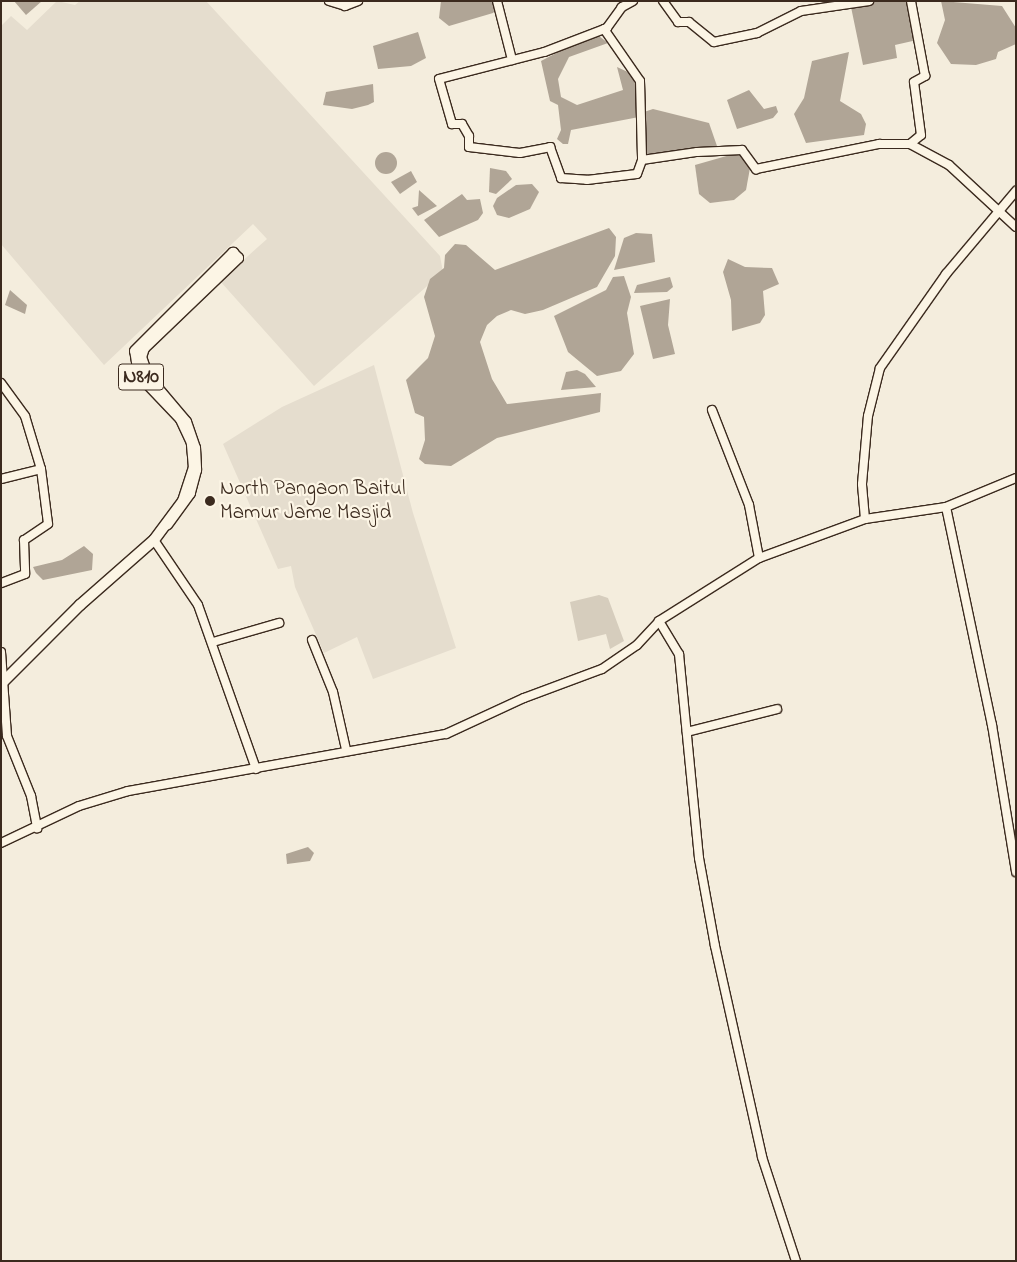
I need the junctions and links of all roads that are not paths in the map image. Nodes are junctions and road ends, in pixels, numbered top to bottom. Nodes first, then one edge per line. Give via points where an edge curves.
1 (330, 1) edge
2 (358, 1) edge
3 (497, 1) edge
4 (634, 1) edge
5 (663, 1) edge
6 (869, 1) edge
7 (911, 1) edge
8 (604, 29) junction
9 (512, 60) junction
10 (910, 144) junction
11 (642, 160) junction
12 (1016, 191) edge
13 (1000, 210) junction
14 (1016, 227) edge
15 (1, 383) edge
16 (712, 410) dead end
17 (192, 440) junction
18 (41, 469) junction
19 (1, 480) edge
20 (1015, 482) edge
21 (946, 507) junction
22 (865, 519) junction
23 (154, 540) junction
24 (758, 558) junction
25 (1, 583) edge
26 (659, 621) junction
27 (279, 623) dead end
28 (312, 640) dead end
29 (213, 642) junction
30 (1, 652) edge
31 (3, 682) edge
32 (777, 709) dead end
33 (687, 732) junction
34 (346, 749) junction
35 (256, 768) junction
36 (37, 828) junction
37 (1, 844) edge
38 (1016, 872) edge
39 (796, 1261) edge

1 - 2 street via 345,6
3 - 9 street
4 - 8 street via 622,7
5 - 6 street via 678,22 689,22 698,33 714,42 757,33 802,11
7 - 10 street via 925,76 914,82 921,135
8 - 9 street
8 - 11 street via 640,81
9 - 11 street via 439,79 452,124 462,124 469,136 469,147 520,153 550,147 561,178 586,180 637,174
10 - 11 street via 879,144 756,170 742,150
10 - 13 street via 949,165
12 - 13 street
13 - 14 street
13 - 22 street via 946,274 880,368 868,416 862,484
15 - 18 street via 25,416
16 - 24 street via 748,505
17 - 17 highway, N810 via 180,419 139,375 135,351 233,253 238,258 144,348 140,358 148,377 181,414
17 - 23 highway, N810 via 194,482 184,506
18 - 19 street
18 - 25 street via 48,524 24,540 25,574
20 - 21 street
21 - 22 street
21 - 38 street via 992,725
22 - 24 street
23 - 29 street via 198,605
23 - 31 highway, N810 via 80,604
24 - 26 street
26 - 33 street via 678,654
26 - 34 street via 622,657 583,678 524,698 446,734
27 - 29 street
28 - 34 street via 334,692
29 - 35 street
30 - 31 street
31 - 36 street via 7,736 31,796
32 - 33 street
33 - 39 street via 699,858 715,946 762,1157
34 - 35 street
35 - 36 street via 128,791 79,806
36 - 37 street

